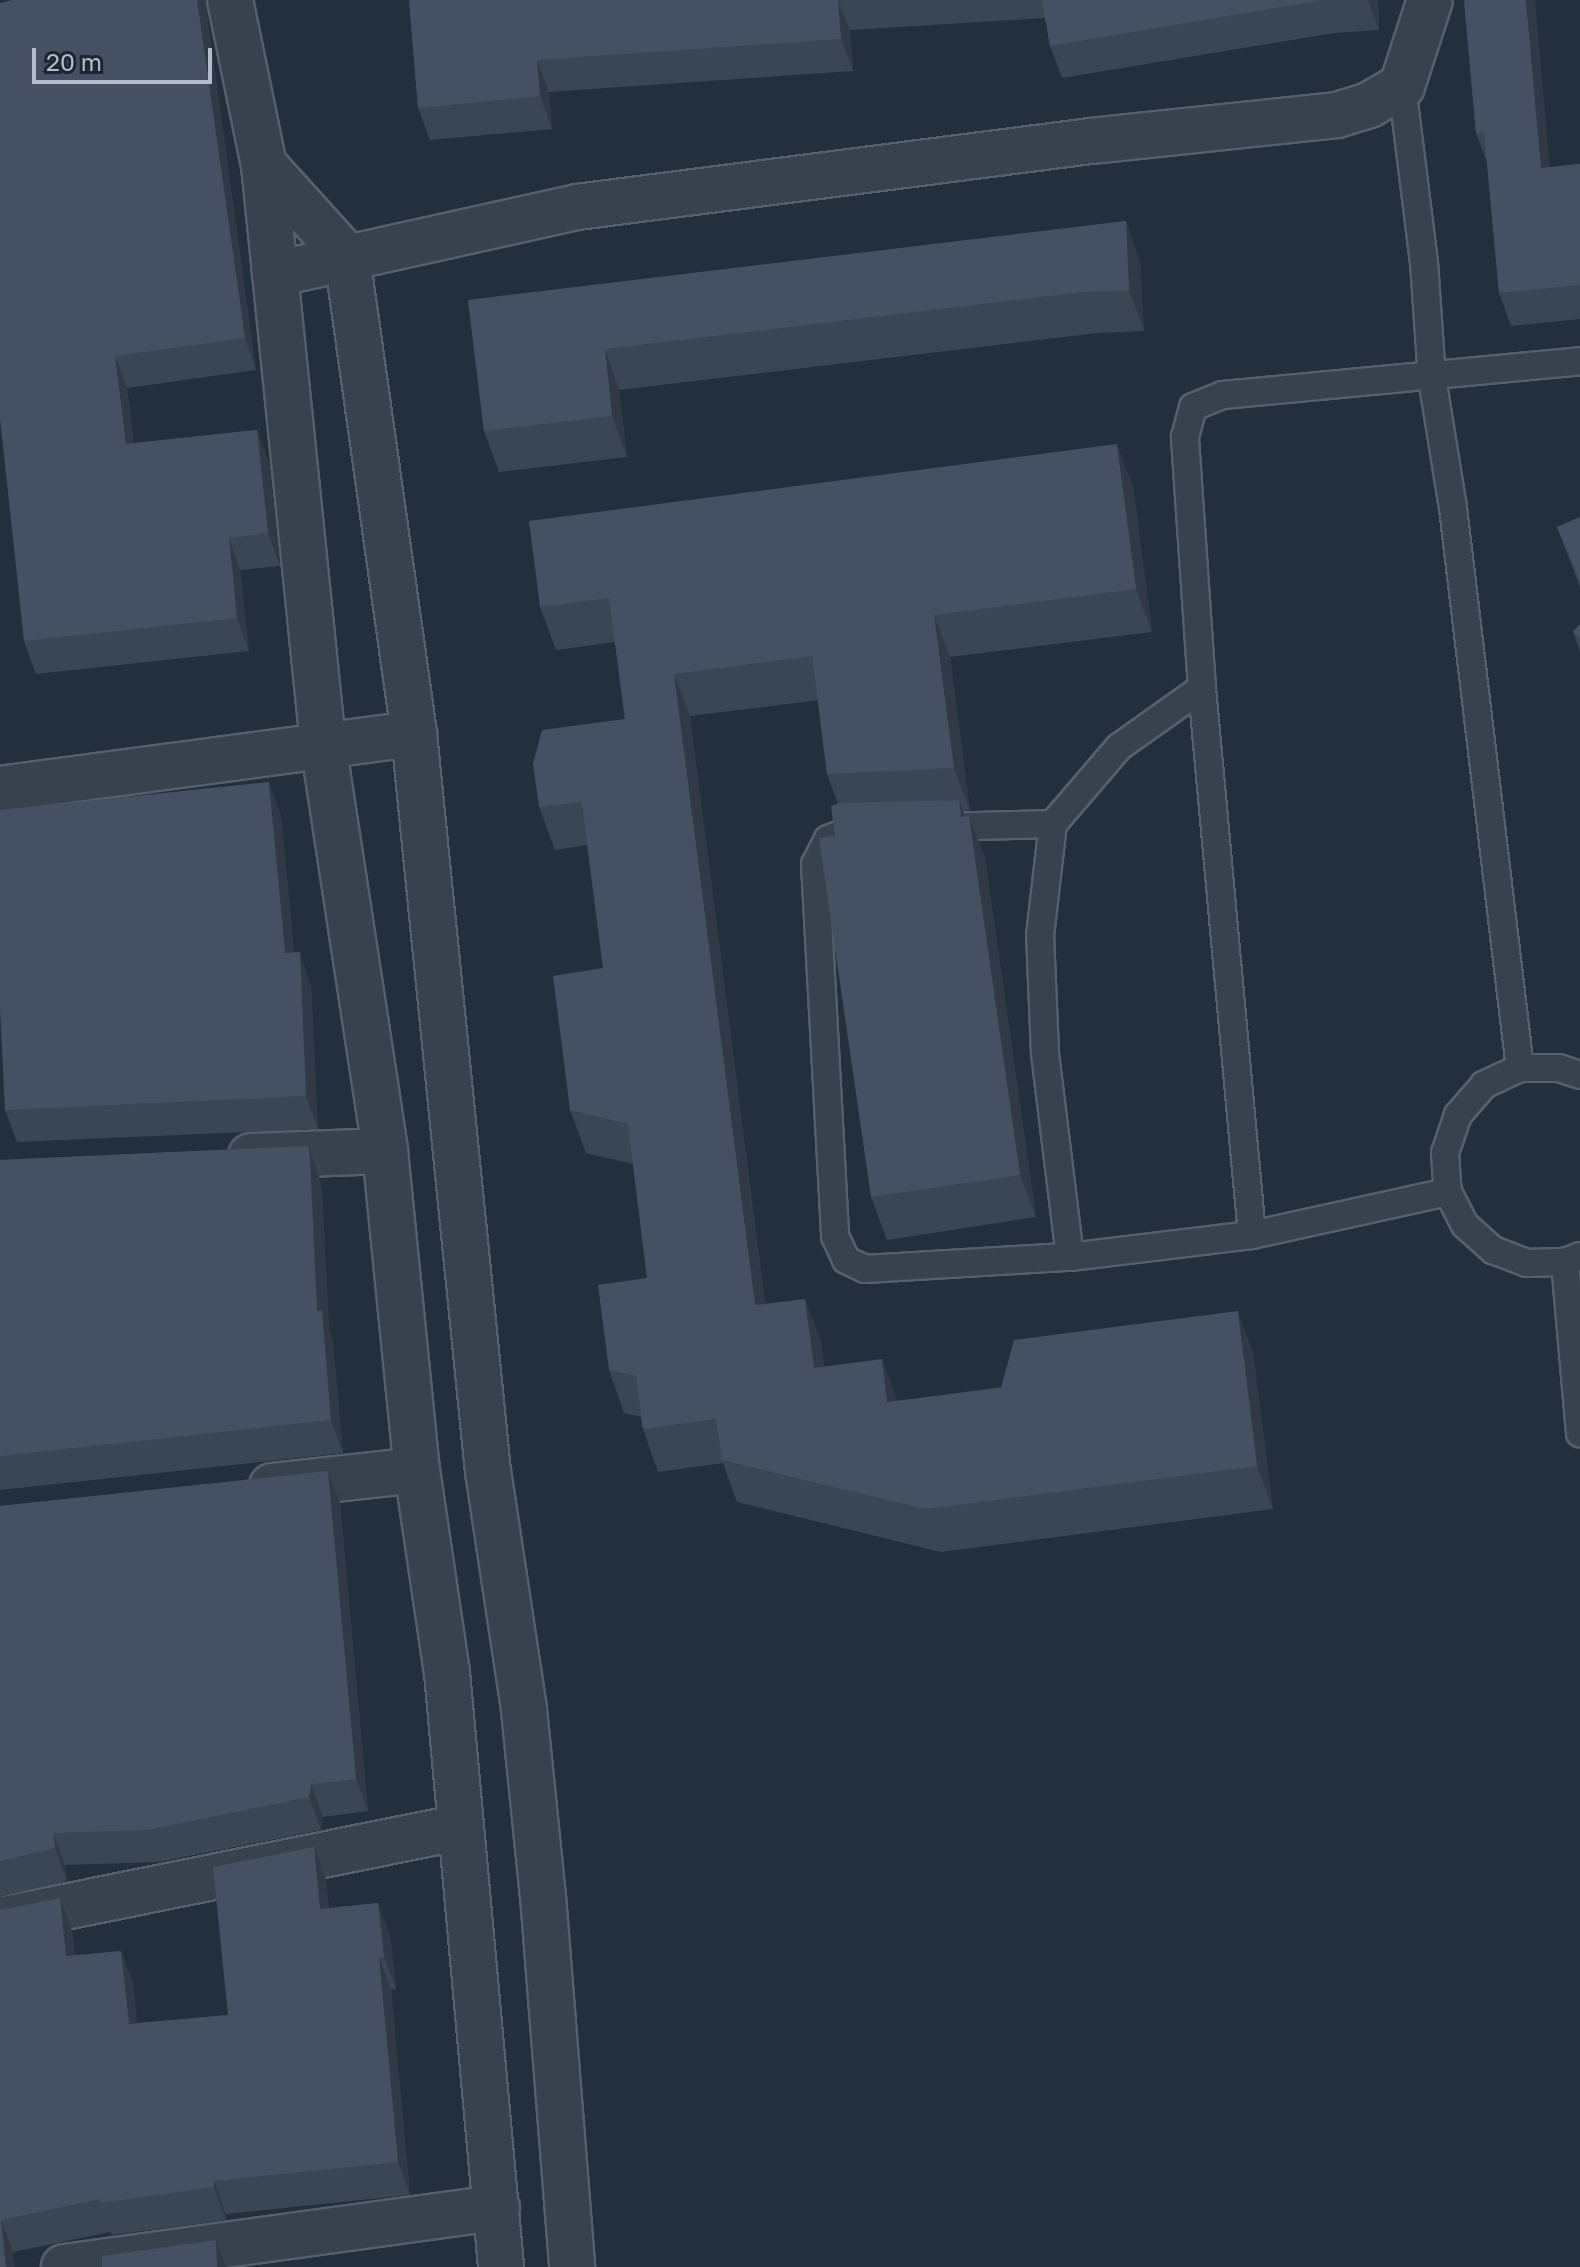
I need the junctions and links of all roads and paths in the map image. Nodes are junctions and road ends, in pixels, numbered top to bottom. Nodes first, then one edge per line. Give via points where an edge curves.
1 (230, 0) edge
2 (1430, 0) edge
3 (1402, 86) junction
4 (264, 165) junction
5 (347, 257) junction
6 (275, 274) junction
7 (1580, 361) edge
8 (1432, 378) junction
9 (1202, 688) junction
10 (414, 734) junction
11 (323, 744) junction
12 (0, 789) edge
13 (1053, 824) junction
14 (914, 828) edge
15 (867, 829) edge
16 (1520, 1068) junction
17 (1580, 1075) edge
18 (385, 1151) junction
19 (216, 1158) edge
20 (1448, 1192) junction
21 (1252, 1235) junction
22 (1070, 1257) junction
23 (1573, 1259) edge
24 (1580, 1433) edge
25 (417, 1470) junction
26 (232, 1490) edge
27 (461, 1827) junction
28 (0, 1920) edge
29 (497, 2208) junction
30 (64, 2267) edge
31 (501, 2267) edge
32 (572, 2267) edge

1 - 4 street
2 - 3 street
3 - 5 street via 1337,115 577,207
3 - 8 lane
4 - 5 street
4 - 6 street
5 - 6 street
5 - 10 street
6 - 11 street
7 - 8 lane
8 - 9 lane via 1223,395 1193,407 1185,437
8 - 16 lane via 1455,524
9 - 13 lane via 1119,747
9 - 21 lane
10 - 11 street
10 - 32 street via 488,1471 525,1725 543,1896
11 - 12 street
11 - 18 street
13 - 14 lane
13 - 22 lane via 1040,936 1045,1053
15 - 22 lane via 828,839 815,864 835,1236 846,1260 865,1269
16 - 17 lane via 1559,1068
16 - 20 lane via 1484,1085 1458,1115 1445,1153
18 - 19 street
18 - 25 street
20 - 21 lane
20 - 23 lane via 1465,1225 1493,1250 1527,1263
21 - 22 lane
23 - 24 lane
25 - 26 street
25 - 27 street via 447,1672
27 - 28 street
27 - 29 street
29 - 30 street
29 - 31 street

